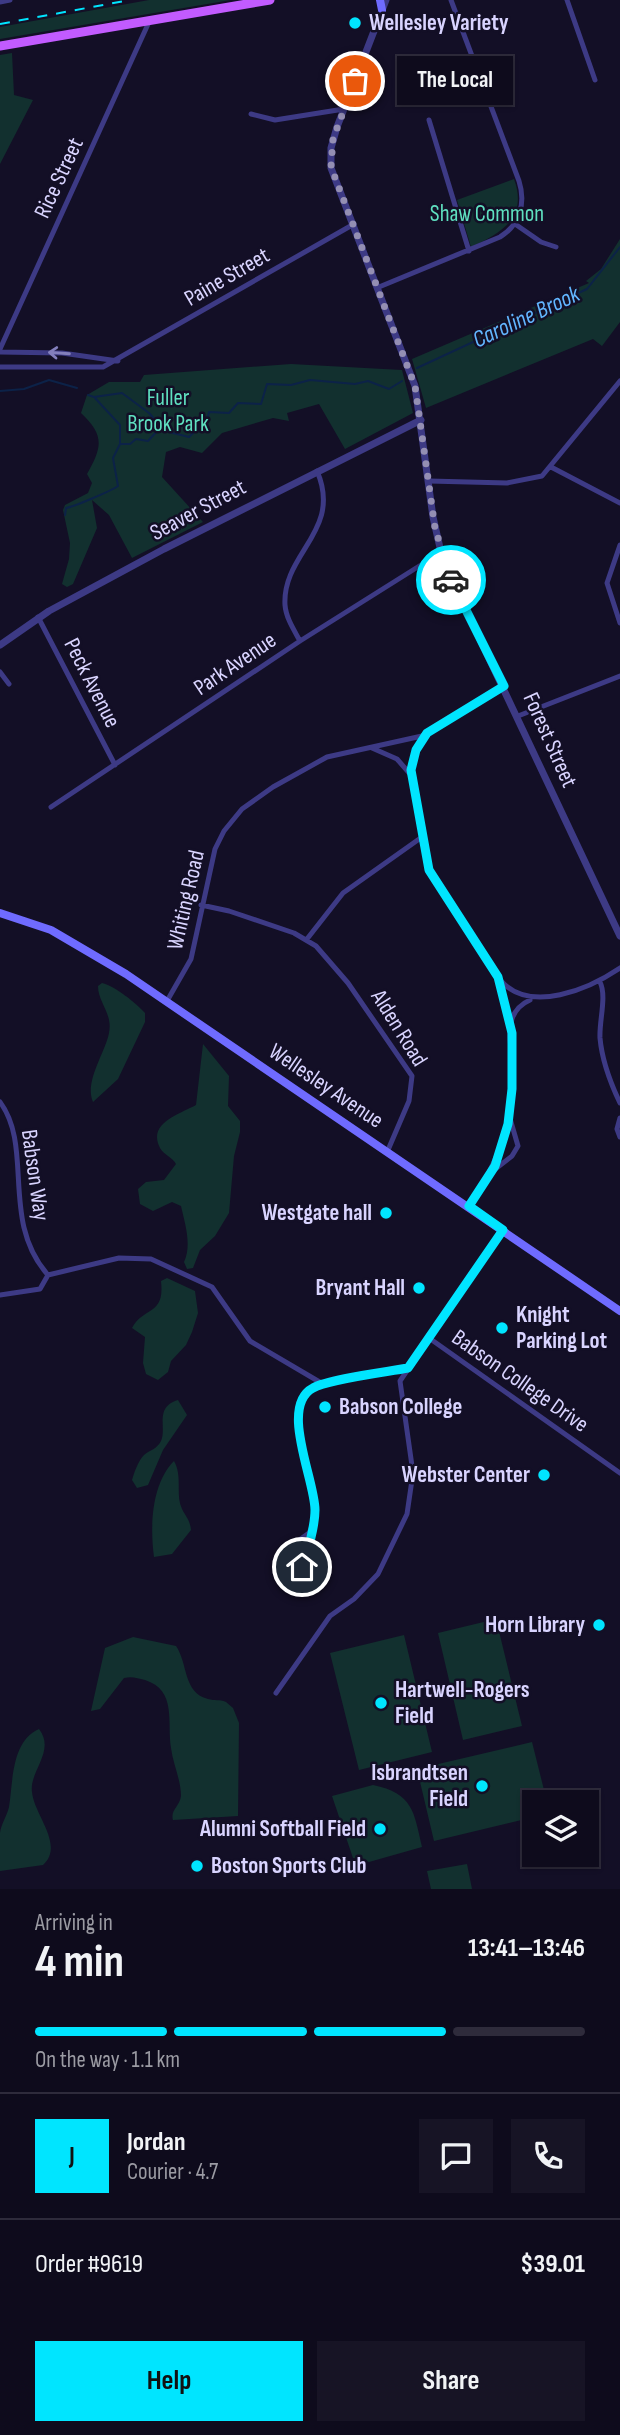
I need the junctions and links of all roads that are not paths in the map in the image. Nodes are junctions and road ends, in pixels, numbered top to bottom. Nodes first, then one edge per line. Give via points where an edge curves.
1 (10, 0) edge
2 (270, 0) edge
3 (380, 0) edge
4 (386, 0) edge
5 (451, 0) edge
6 (567, 0) edge
7 (0, 2) edge
8 (382, 10) junction
9 (149, 22) junction
10 (0, 46) edge
11 (595, 80) dead end
12 (344, 108) junction
13 (251, 114) dead end
14 (429, 120) dead end
15 (354, 224) junction
16 (515, 224) junction
17 (556, 247) dead end
18 (469, 251) junction
19 (379, 287) junction
20 (0, 350) edge
21 (118, 361) junction
22 (0, 367) edge
23 (620, 381) edge
24 (421, 420) junction
25 (551, 467) junction
26 (317, 470) junction
27 (429, 481) junction
28 (620, 503) edge
29 (620, 545) edge
30 (440, 553) junction
31 (38, 617) junction
32 (620, 623) edge
33 (300, 641) junction
34 (0, 645) edge
35 (0, 672) edge
36 (620, 676) edge
37 (9, 684) dead end
38 (504, 686) junction
39 (518, 716) junction
40 (427, 733) junction
41 (369, 747) junction
42 (116, 765) junction
43 (411, 777) junction
44 (51, 807) dead end
45 (422, 837) junction
46 (201, 905) junction
47 (0, 913) edge
48 (620, 936) edge
49 (307, 939) junction
50 (620, 968) edge
51 (498, 977) junction
52 (600, 982) junction
53 (534, 998) junction
54 (167, 1001) junction
55 (510, 1023) junction
56 (0, 1102) edge
57 (620, 1103) edge
58 (509, 1115) junction
59 (620, 1118) edge
60 (620, 1137) edge
61 (387, 1150) junction
62 (492, 1171) junction
63 (469, 1206) junction
64 (503, 1230) junction
65 (48, 1275) junction
66 (0, 1294) edge
67 (620, 1311) edge
68 (429, 1338) junction
69 (408, 1368) junction
70 (323, 1384) junction
71 (620, 1473) edge
72 (309, 1533) junction
73 (276, 1693) dead end

1 - 7 street
2 - 9 main road
3 - 8 main road
4 - 8 street, Forest Street
5 - 16 street via 521,186 522,204
6 - 11 street
8 - 12 street, Forest Street
9 - 10 main road
9 - 20 street, Rice Street
12 - 13 street via 275,120
12 - 15 street, Forest Street via 330,163
14 - 18 street
15 - 19 street, Forest Street
15 - 21 street, Paine Street
16 - 17 street
16 - 18 street via 500,237
18 - 19 street
19 - 24 street, Forest Street via 412,379
21 -> 20 street
21 - 22 street, Paine Street via 93,369
23 - 25 street
24 - 26 street, Seaver Street
24 - 27 street, Forest Street
25 - 27 street via 538,478 513,483
25 - 28 street
26 - 31 street, Seaver Street
26 - 33 street via 324,493 323,518 295,568 286,595 288,617
27 - 30 street, Forest Street
29 - 32 street via 607,583
30 - 33 street, Park Avenue
30 - 38 street, Forest Street
31 - 34 street, Seaver Street
31 - 42 street, Peck Avenue
33 - 42 street, Park Avenue
35 - 37 street
36 - 39 street
38 - 39 street, Forest Street
38 - 40 street, Whiting Road
39 - 48 street, Forest Street
40 - 41 street, Whiting Road
40 - 43 street via 416,750
41 - 43 street via 397,759
41 - 46 street, Whiting Road via 321,760 242,809 218,842
42 - 44 street, Park Avenue
43 - 45 street
45 - 49 street via 344,892
45 - 51 street via 436,883
46 - 49 street
46 - 54 street, Whiting Road via 189,964
47 - 54 main road, Wellesley Avenue via 62,936
49 - 61 street, Alden Road via 343,976 412,1076 409,1101
50 - 52 street
51 - 53 street via 514,993
51 - 55 street
52 - 53 street
52 - 57 street via 602,1053
53 - 55 street via 519,1007
54 - 61 main road, Wellesley Avenue
55 - 58 street
56 - 65 street, Babson Way via 14,1137 17,1191 27,1244
58 - 62 street
58 - 62 street via 518,1146
59 - 60 street
61 - 63 main road, Wellesley Avenue
62 - 63 street
63 - 64 main road, Wellesley Avenue
64 - 67 main road, Wellesley Avenue
64 - 68 street
65 - 66 street via 40,1289
65 - 70 street via 119,1258 151,1259 212,1287 250,1341
68 - 69 street, Babson College Drive
68 - 71 street, Babson College Drive
69 - 70 street
69 - 73 street via 400,1392 414,1472 407,1514 377,1574 330,1616
70 - 72 street via 305,1394 297,1412 316,1511
72 - 72 street via 281,1552 279,1564 286,1572 302,1567 311,1541

